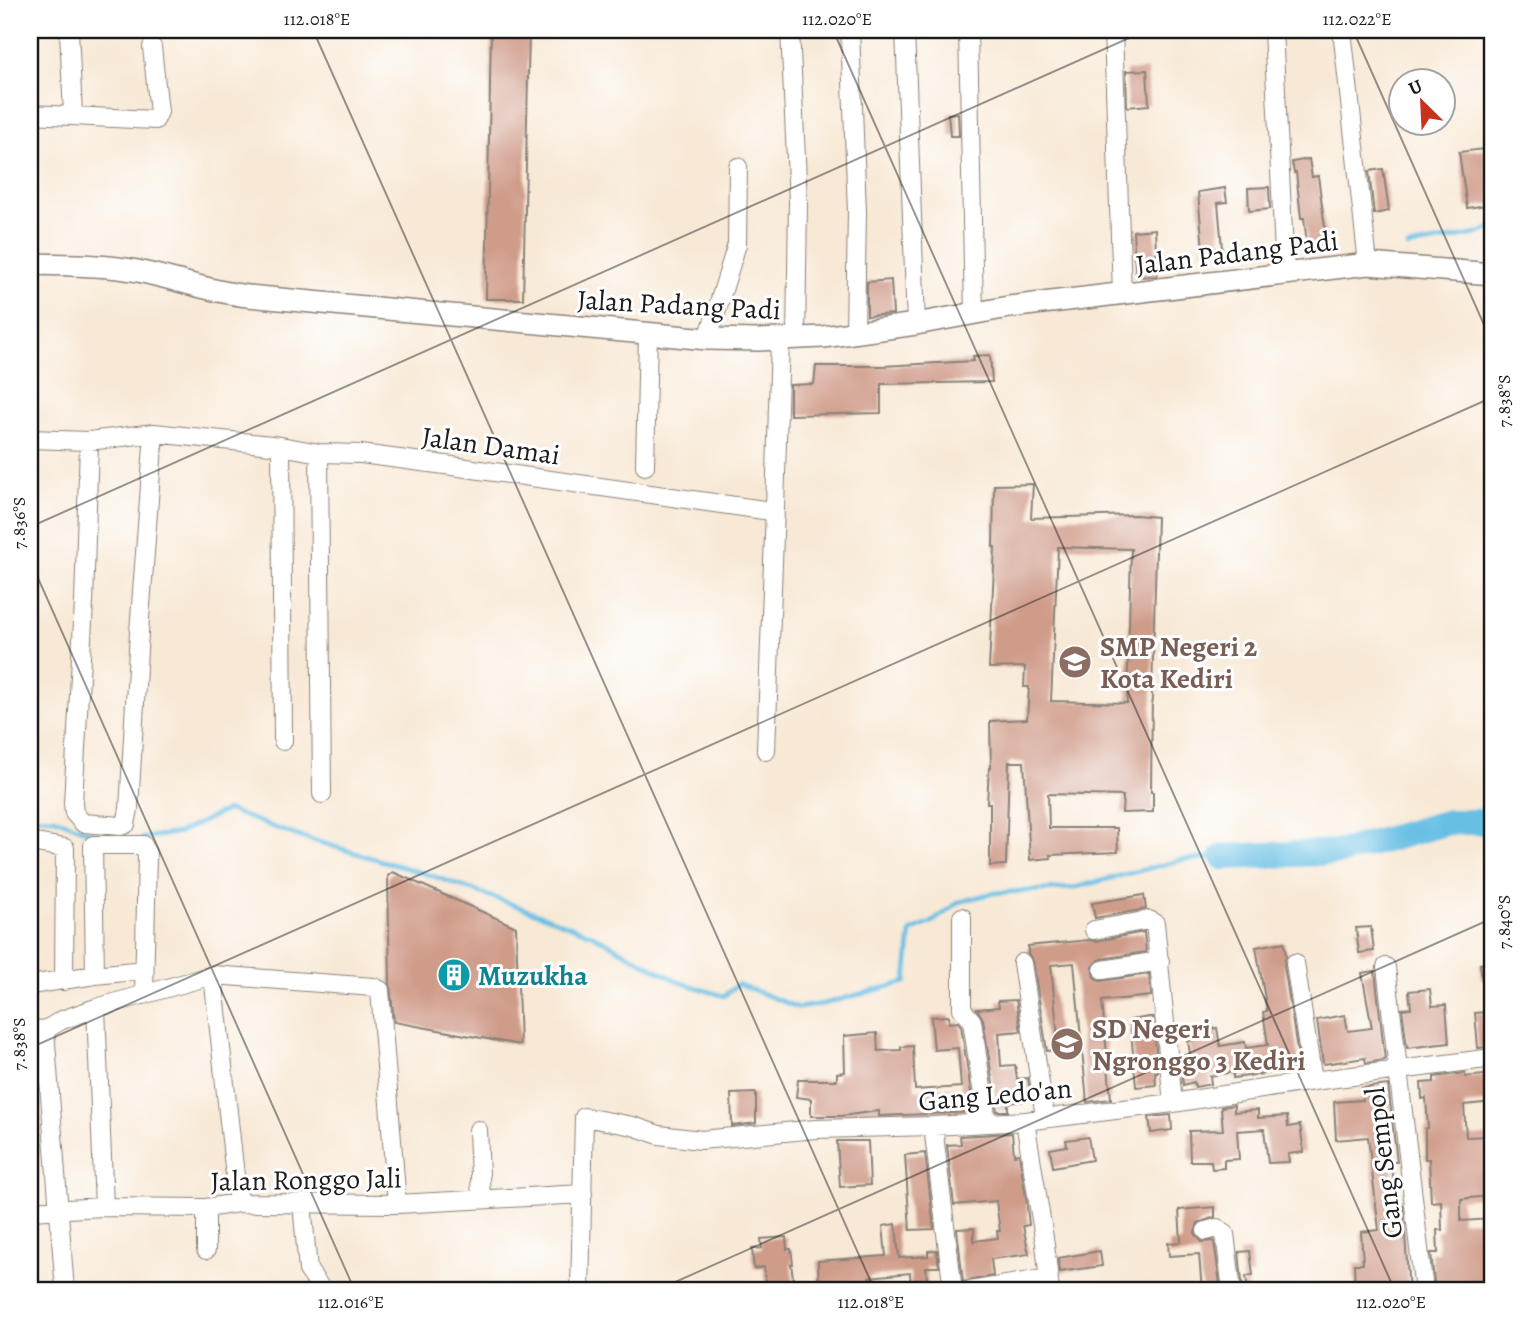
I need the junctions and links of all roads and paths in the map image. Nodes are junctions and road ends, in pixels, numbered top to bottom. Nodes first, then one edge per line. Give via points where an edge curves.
1 (69, 30) edge
2 (790, 30) edge
3 (850, 30) edge
4 (905, 30) edge
5 (968, 30) edge
6 (1113, 30) edge
7 (1273, 30) edge
8 (1342, 30) edge
9 (152, 47) dead end
10 (30, 114) edge
11 (73, 115) junction
12 (738, 167) dead end
13 (30, 264) edge
14 (1368, 264) junction
15 (1285, 273) junction
16 (1493, 274) edge
17 (1122, 294) junction
18 (974, 314) junction
19 (916, 324) junction
20 (648, 333) junction
21 (855, 333) junction
22 (708, 339) junction
23 (788, 339) junction
24 (154, 433) junction
25 (30, 439) edge
26 (89, 440) junction
27 (281, 446) junction
28 (320, 453) junction
29 (645, 466) dead end
30 (775, 508) junction
31 (283, 741) dead end
32 (766, 751) dead end
33 (322, 794) dead end
34 (30, 842) edge
35 (65, 869) junction
36 (94, 870) junction
37 (962, 917) dead end
38 (1094, 930) dead end
39 (1160, 961) junction
40 (1022, 963) dead end
41 (1295, 963) dead end
42 (1386, 967) dead end
43 (144, 970) junction
44 (1103, 970) dead end
45 (95, 975) junction
46 (213, 975) junction
47 (64, 981) junction
48 (30, 985) edge
49 (144, 995) junction
50 (96, 1008) junction
51 (37, 1029) edge
52 (1493, 1058) edge
53 (1398, 1070) junction
54 (1313, 1081) junction
55 (1173, 1103) junction
56 (1045, 1117) junction
57 (1025, 1121) junction
58 (987, 1122) junction
59 (933, 1126) junction
60 (478, 1130) dead end
61 (583, 1194) junction
62 (481, 1199) junction
63 (238, 1203) junction
64 (302, 1203) junction
65 (397, 1204) junction
66 (104, 1207) junction
67 (206, 1208) junction
68 (59, 1209) junction
69 (30, 1211) edge
70 (1206, 1231) dead end
71 (206, 1250) dead end
72 (1049, 1284) edge
73 (65, 1291) edge
74 (323, 1291) edge
75 (580, 1291) edge
76 (953, 1291) edge
77 (970, 1291) edge
78 (1232, 1291) edge
79 (1424, 1291) edge

1 - 11 street
2 - 23 street via 798,202
3 - 21 street via 857,212
4 - 19 street
5 - 18 street
6 - 17 street
7 - 15 street
8 - 14 street
9 - 11 street via 158,119
10 - 11 street
12 - 22 street via 737,244
13 - 20 main road, Jalan Padang Padi via 118,268 248,296
14 - 15 main road, Jalan Padang Padi
14 - 16 main road, Jalan Padang Padi
15 - 17 main road, Jalan Padang Padi
17 - 18 main road, Jalan Padang Padi
18 - 19 main road, Jalan Padang Padi
19 - 21 main road, Jalan Padang Padi
20 - 22 main road, Jalan Padang Padi
20 - 29 street
21 - 23 main road, Jalan Padang Padi
22 - 23 main road, Jalan Padang Padi
23 - 30 street
24 - 26 street, Jalan Damai
24 - 26 street via 129,809 126,824 121,826 83,823 74,813 73,803
24 - 27 street, Jalan Damai
25 - 26 street, Jalan Damai
27 - 28 street, Jalan Damai
27 - 31 street
28 - 30 street, Jalan Damai via 433,463 764,512
28 - 33 street
30 - 32 street
34 - 35 street via 65,848
35 - 36 street
35 - 47 street
36 - 43 street via 93,845 141,844 147,849
36 - 45 street
37 - 58 street via 962,1009 972,1021
38 - 39 street via 1152,920
39 - 44 street
39 - 55 street
40 - 56 street
41 - 54 street
42 - 53 street, Gang Sempol
43 - 45 street
43 - 49 street
45 - 47 street
46 - 49 street
46 - 63 street
46 - 65 street via 380,990
47 - 48 street
49 - 50 street
50 - 51 street
50 - 66 street
51 - 68 street
52 - 53 street, Gang Ledo'an
53 - 54 street, Gang Ledo'an
53 - 79 street, Gang Sempol
54 - 55 street, Gang Ledo'an
55 - 56 street, Gang Ledo'an
56 - 57 street, Gang Ledo'an
57 - 58 street, Gang Ledo'an
57 - 72 street
58 - 59 street, Gang Ledo'an
59 - 61 street, Gang Ledo'an via 816,1129 701,1140 584,1117
59 - 76 street
60 - 62 street
61 - 62 street, Jalan Ronggo Jali
61 - 75 street
62 - 65 street, Jalan Ronggo Jali
63 - 64 street, Jalan Ronggo Jali
63 - 67 street, Jalan Ronggo Jali
64 - 65 street, Jalan Ronggo Jali
64 - 74 street via 308,1270
66 - 67 street, Jalan Ronggo Jali
66 - 68 street, Jalan Ronggo Jali
67 - 71 street
68 - 69 street, Jalan Ronggo Jali
68 - 73 street
70 - 78 street via 1220,1228 1225,1234
72 - 77 street

